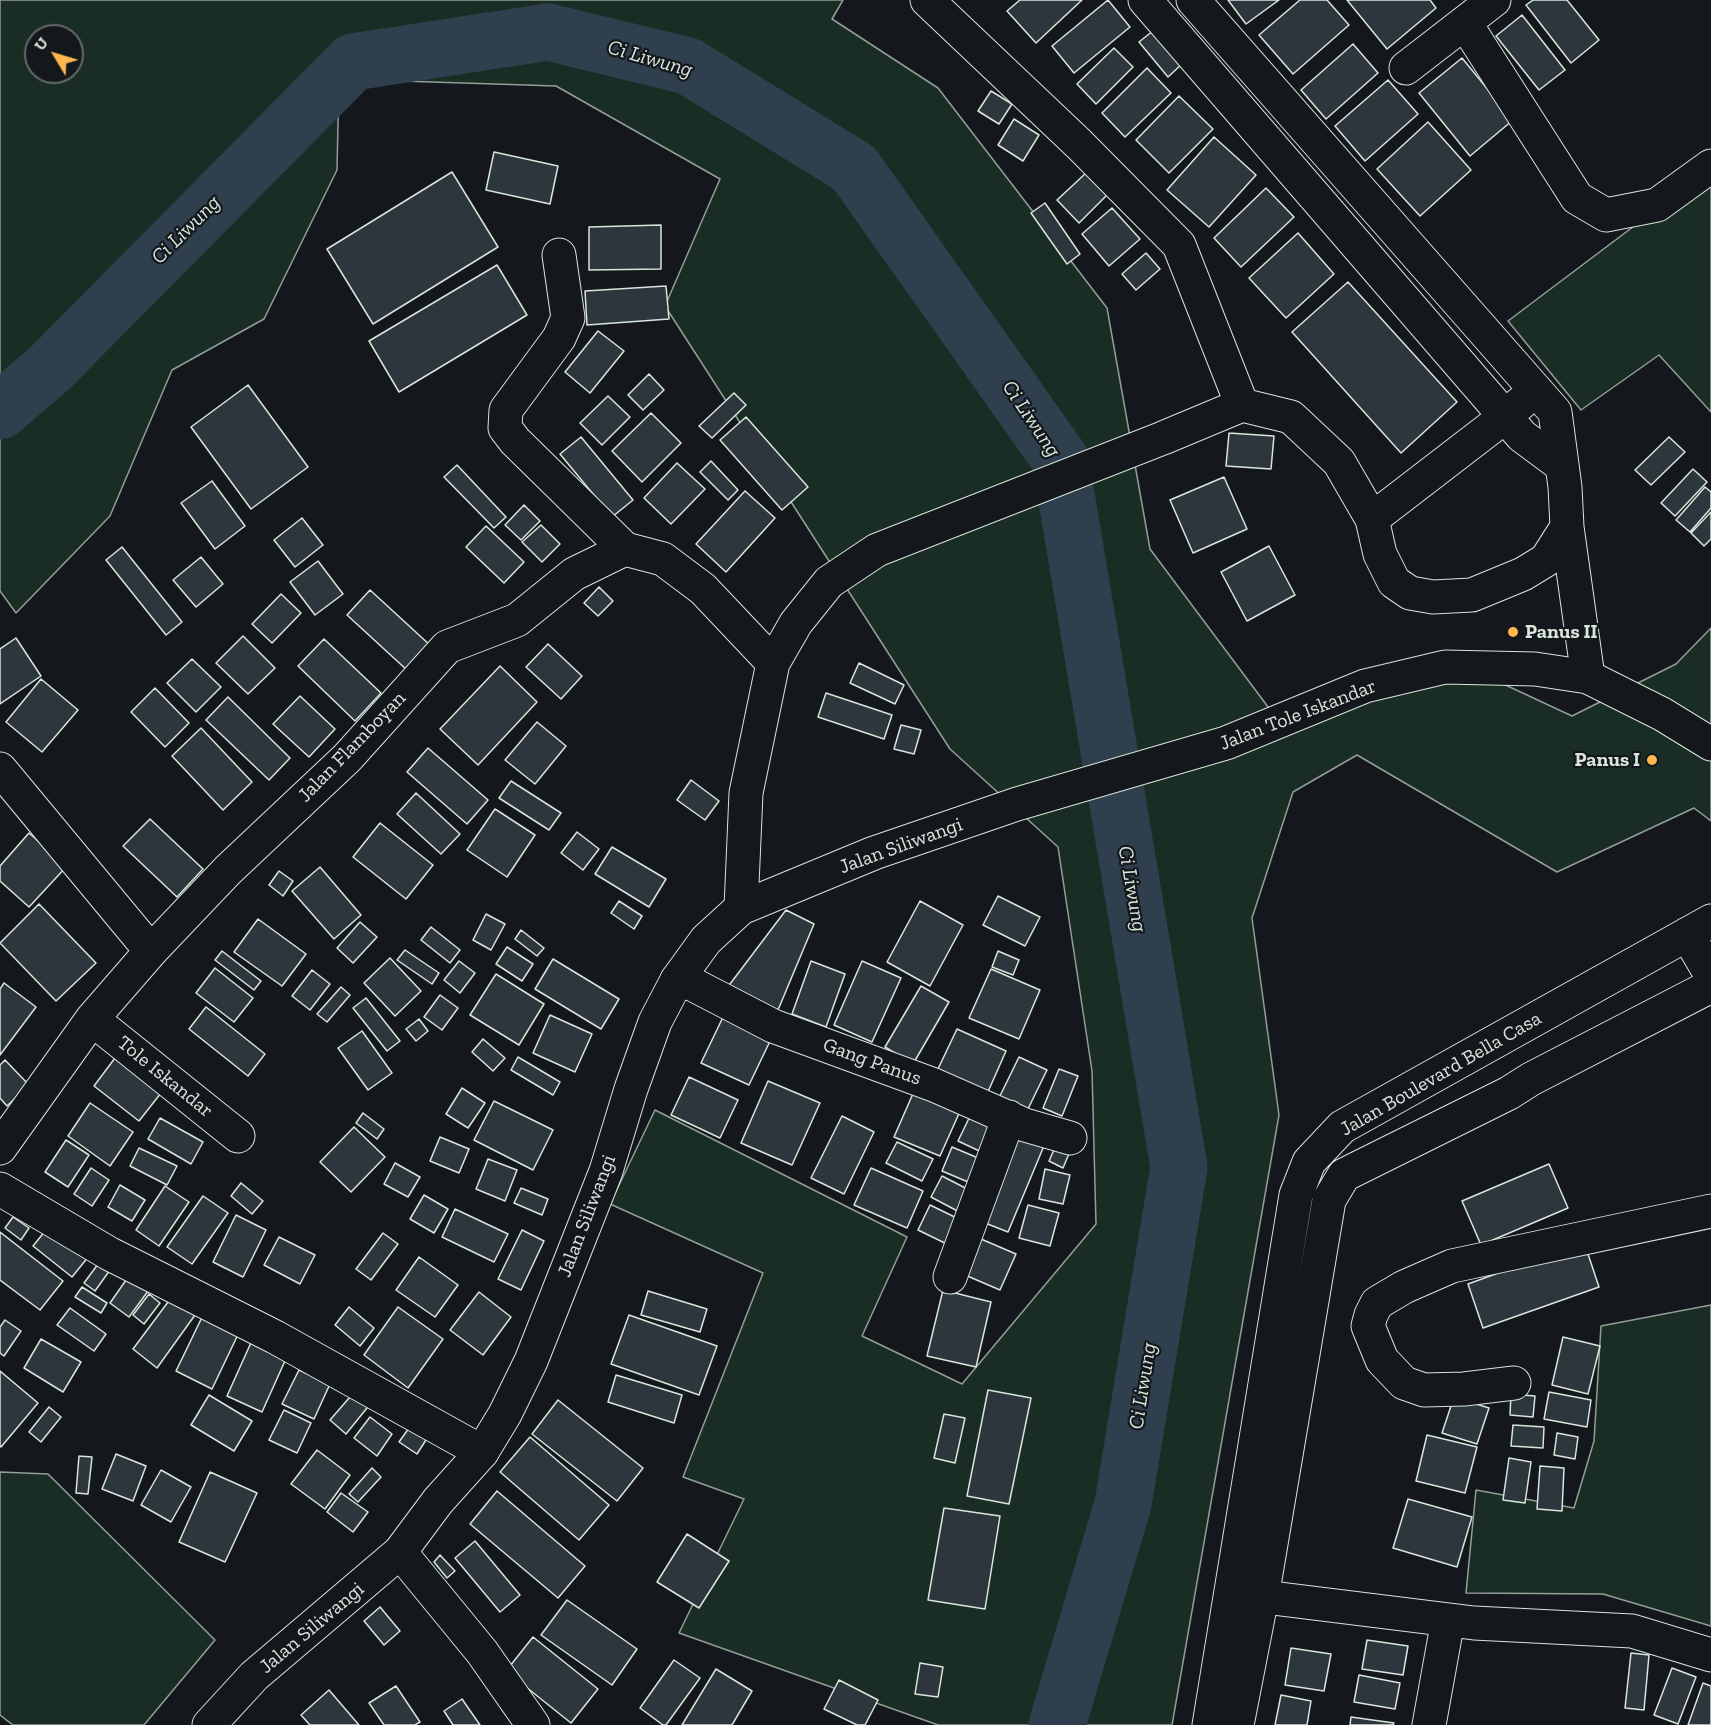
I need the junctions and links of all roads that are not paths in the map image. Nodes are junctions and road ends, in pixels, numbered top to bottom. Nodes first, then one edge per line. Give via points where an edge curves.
1 (927, 0) edge
2 (1145, 0) edge
3 (1193, 0) edge
4 (1494, 0) edge
5 (1465, 23) junction
6 (1406, 68) dead end
7 (1711, 166) edge
8 (559, 255) dead end
9 (1537, 389) junction
10 (1242, 405) junction
11 (1505, 417) junction
12 (1562, 465) junction
13 (1372, 519) junction
14 (1567, 527) junction
15 (625, 549) junction
16 (773, 663) junction
17 (1588, 677) junction
18 (1711, 744) edge
19 (0, 770) edge
20 (1017, 804) joint
21 (741, 908) junction
22 (1699, 928) edge
23 (152, 951) junction
24 (1711, 975) edge
25 (677, 980) junction
26 (1711, 986) edge
27 (92, 1019) junction
28 (1508, 1034) junction
29 (1531, 1079) junction
30 (1009, 1116) junction
31 (238, 1136) dead end
32 (1070, 1138) dead end
33 (0, 1148) edge
34 (0, 1189) edge
35 (1296, 1195) junction
36 (1329, 1200) junction
37 (1711, 1211) edge
38 (950, 1277) dead end
39 (1514, 1383) dead end
40 (482, 1452) junction
41 (400, 1551) junction
42 (1247, 1595) junction
43 (1448, 1620) junction
44 (1711, 1655) edge
45 (209, 1725) edge
46 (533, 1725) edge
47 (1209, 1725) edge
48 (1237, 1725) edge
49 (1430, 1725) edge

1 - 10 street via 1179,245
2 - 11 street
3 - 9 street
4 - 5 street
5 - 6 street
5 - 7 street via 1577,198 1606,215 1657,204
8 - 15 street via 568,318 559,338 506,410 505,428
9 - 11 street
9 - 12 street via 1555,412
10 - 13 street via 1291,417 1339,462
10 - 16 street via 877,550 829,582 796,623
11 - 12 street via 1522,436
11 - 13 street
12 - 14 street
13 - 14 street via 1380,554 1394,582 1410,593 1433,597 1472,595 1523,574 1546,560
14 - 17 street
15 - 16 street via 663,559 695,583
15 - 23 street, Jalan Flamboyan via 574,574 517,620 447,647 347,758 228,870
16 - 21 street via 746,793
17 - 18 street, Jalan Tole Iskandar
17 - 20 street, Jalan Tole Iskandar via 1535,669 1445,666 1365,686 1226,743
19 - 23 street
20 - 21 street, Jalan Siliwangi via 874,853
21 - 25 street, Jalan Siliwangi via 706,940
22 - 24 street
22 - 28 street, Jalan Boulevard Bella Casa
23 - 27 street, Jalan Flamboyan
25 - 30 street, Gang Panus via 774,1026
25 - 40 street, Jalan Siliwangi via 655,1022 606,1171 531,1362
26 - 29 street, Jalan Boulevard Bella Casa
27 - 31 street, Tole Iskandar
27 - 33 street, Jalan Flamboyan
28 - 29 street
28 - 35 street, Jalan Boulevard Bella Casa via 1342,1127 1309,1162
29 - 36 street, Jalan Boulevard Bella Casa via 1344,1175
30 - 32 street, Gang Panus via 1025,1125
30 - 38 street
34 - 40 street via 110,1254 275,1337
35 - 36 street
35 - 42 street, Jalan Boulevard Bella Casa
36 - 42 street, Jalan Boulevard Bella Casa
37 - 39 street via 1452,1266 1404,1287 1377,1303 1371,1314 1368,1326 1382,1360 1404,1383 1424,1390
40 - 41 street, Jalan Siliwangi
41 - 45 street, Jalan Siliwangi via 254,1676
41 - 46 street via 482,1652
42 - 43 street
42 - 47 street, Jalan Boulevard Bella Casa
42 - 48 street, Jalan Boulevard Bella Casa
43 - 44 street via 1632,1631
43 - 49 street

